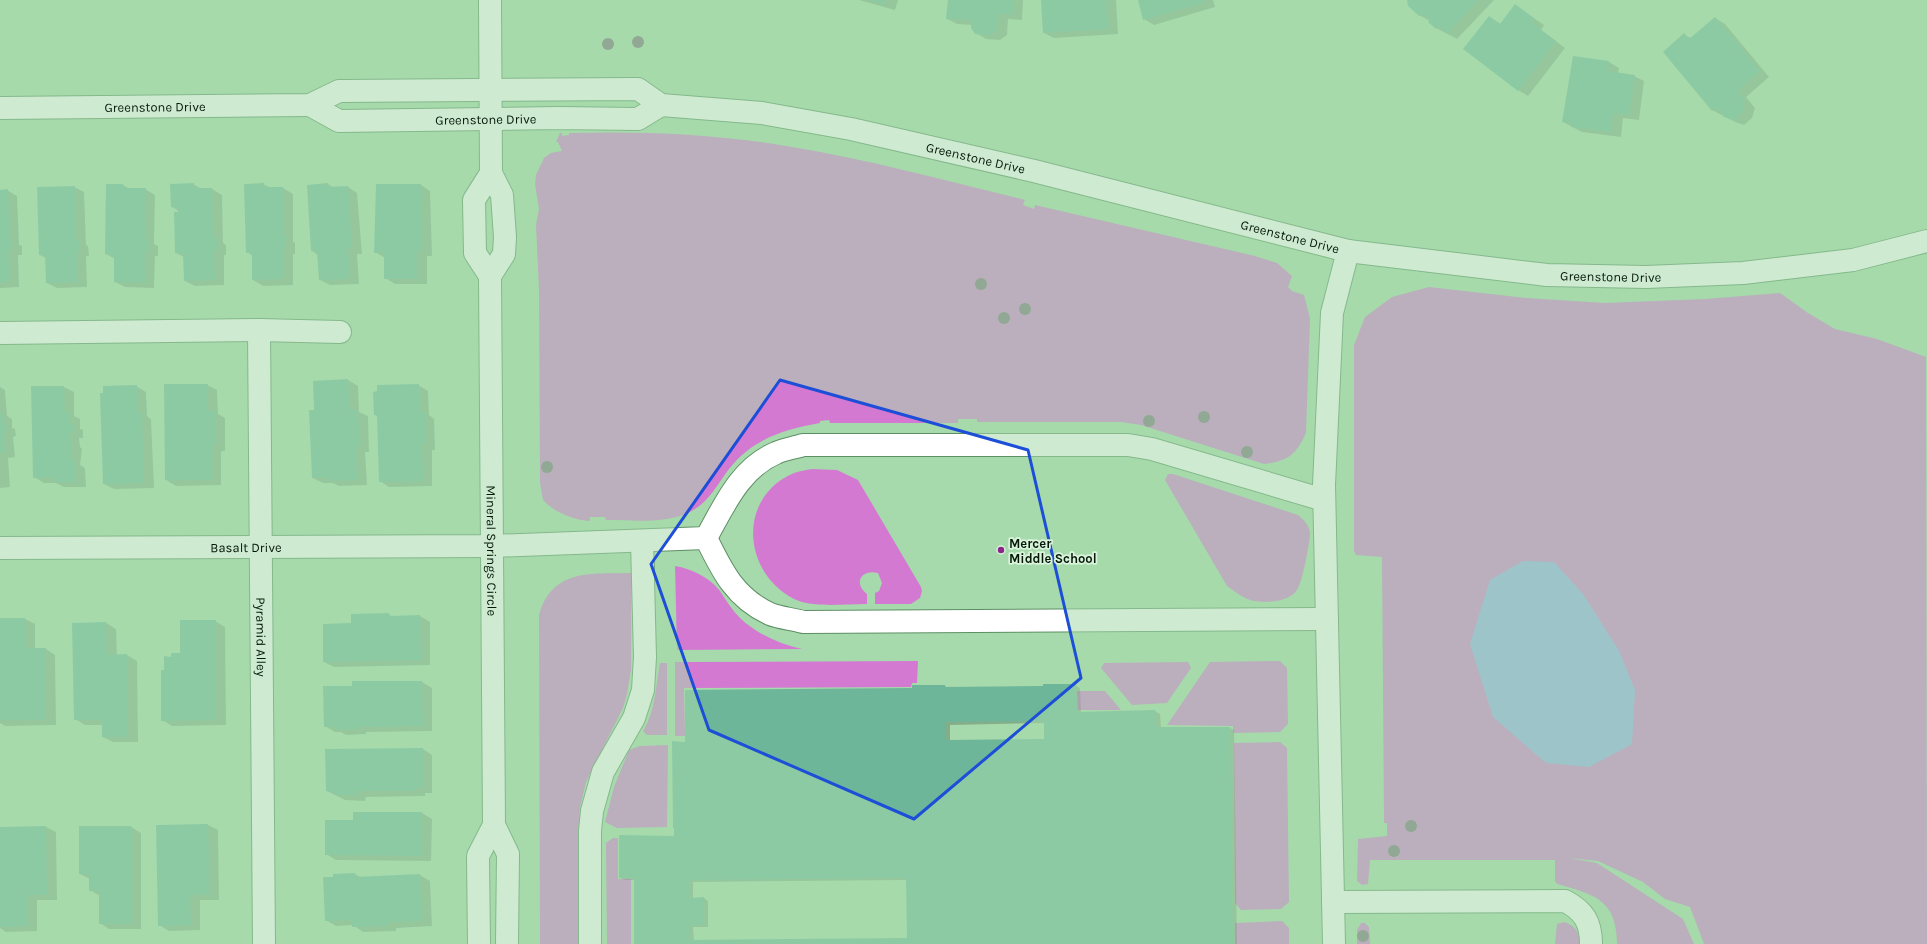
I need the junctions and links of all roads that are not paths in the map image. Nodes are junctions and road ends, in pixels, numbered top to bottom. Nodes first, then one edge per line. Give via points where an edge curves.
1 (490, 0) edge
2 (490, 89) junction
3 (310, 105) junction
4 (661, 105) junction
5 (0, 108) edge
6 (491, 118) junction
7 (491, 173) junction
8 (1927, 241) edge
9 (1348, 251) junction
10 (490, 276) junction
11 (259, 330) junction
12 (340, 332) dead end
13 (0, 333) edge
14 (1324, 500) junction
15 (706, 538) junction
16 (642, 541) junction
17 (260, 546) junction
18 (493, 546) junction
19 (0, 548) edge
20 (1327, 619) junction
21 (494, 825) junction
22 (1333, 902) junction
23 (264, 944) edge
24 (479, 944) edge
25 (507, 944) edge
26 (590, 944) edge
27 (1334, 944) edge
28 (1591, 944) edge

1 - 2 street
2 - 3 street, Greenstone Drive via 339,91
2 - 4 street, Greenstone Drive via 638,89
2 - 6 street
3 - 5 street, Greenstone Drive
3 - 6 street, Greenstone Drive via 339,121
4 - 6 street, Greenstone Drive via 638,119
4 - 9 street, Greenstone Drive via 762,113 872,133 1034,171
6 - 7 street
7 - 10 street via 502,195 505,237 504,254
7 - 10 street via 474,200 475,253
8 - 9 street, Greenstone Drive via 1853,260 1743,273 1646,277 1547,275
9 - 14 street via 1332,313
10 - 18 street, Mineral Springs Circle
11 - 12 street
11 - 13 street
11 - 17 street, Pyramid Alley
14 - 15 street via 1152,449 1128,445 803,445 775,453 740,479
14 - 20 street
15 - 16 street, Basalt Drive
15 - 20 street via 722,571 751,603 771,614 803,622
16 - 18 street, Basalt Drive
16 - 26 street via 645,657 643,690 634,718 603,772 592,811
17 - 18 street, Basalt Drive
17 - 19 street, Basalt Drive
17 - 23 street, Pyramid Alley
18 - 21 street, Mineral Springs Circle
20 - 22 street
21 - 24 street, Mineral Springs Circle via 478,856
21 - 25 street, Mineral Springs Circle via 508,854
22 - 27 street
22 - 28 street via 1565,901 1577,907 1587,920

